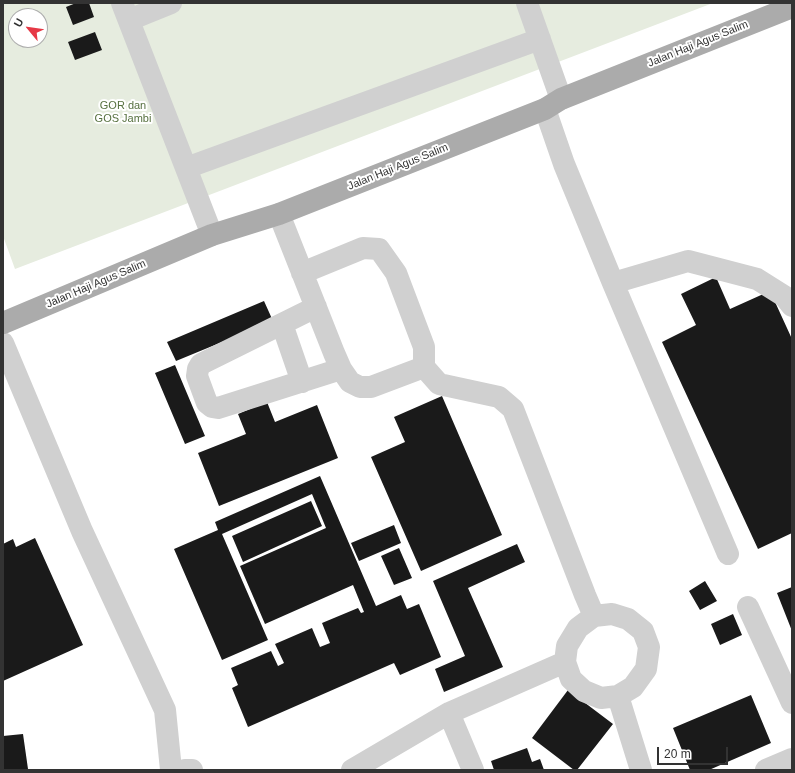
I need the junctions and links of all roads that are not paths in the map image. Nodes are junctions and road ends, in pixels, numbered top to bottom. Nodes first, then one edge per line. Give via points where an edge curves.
1 (171, 3) edge
2 (527, 3) edge
3 (787, 6) edge
4 (126, 12) edge
5 (540, 39) junction
6 (553, 104) junction
7 (186, 168) junction
8 (279, 214) junction
9 (212, 235) junction
10 (302, 273) junction
11 (613, 283) junction
12 (792, 306) edge
13 (316, 307) junction
14 (3, 323) edge
15 (282, 324) junction
16 (3, 343) edge
17 (424, 367) junction
18 (341, 369) junction
19 (302, 382) junction
20 (728, 554) dead end
21 (748, 607) dead end
22 (594, 616) junction
23 (565, 662) junction
24 (618, 696) junction
25 (792, 703) edge
26 (449, 713) junction
27 (792, 759) edge
28 (171, 770) edge
29 (185, 770) edge
30 (192, 770) edge
31 (352, 770) edge
32 (473, 770) edge
33 (641, 770) edge
34 (766, 770) edge

1 - 4 street
2 - 5 street
3 - 6 main road, Jalan Haji Agus Salim
4 - 7 street
5 - 6 street
5 - 7 street
6 - 8 main road, Jalan Haji Agus Salim
6 - 11 street via 564,164
7 - 9 street
8 - 9 main road, Jalan Haji Agus Salim
8 - 10 street
9 - 14 main road, Jalan Haji Agus Salim
10 - 13 street
10 - 17 street via 363,248 379,249 396,273 424,347
11 - 12 street via 688,261 757,279 784,296
11 - 20 street
13 - 15 street
13 - 18 street
15 - 19 street
15 - 19 street via 201,364 197,376 207,403 218,408
16 - 28 street via 82,531 165,710
17 - 18 street via 371,387 360,387 350,382
17 - 22 street via 439,384 499,397 513,409
18 - 19 street
21 - 25 street
22 - 23 street via 578,628 567,646
22 - 24 street via 612,614 628,619 643,631 649,647 646,669 634,687
23 - 24 street via 571,679 584,691 601,698
23 - 26 street
24 - 33 street
26 - 31 street
26 - 32 street
27 - 34 street
29 - 30 street

